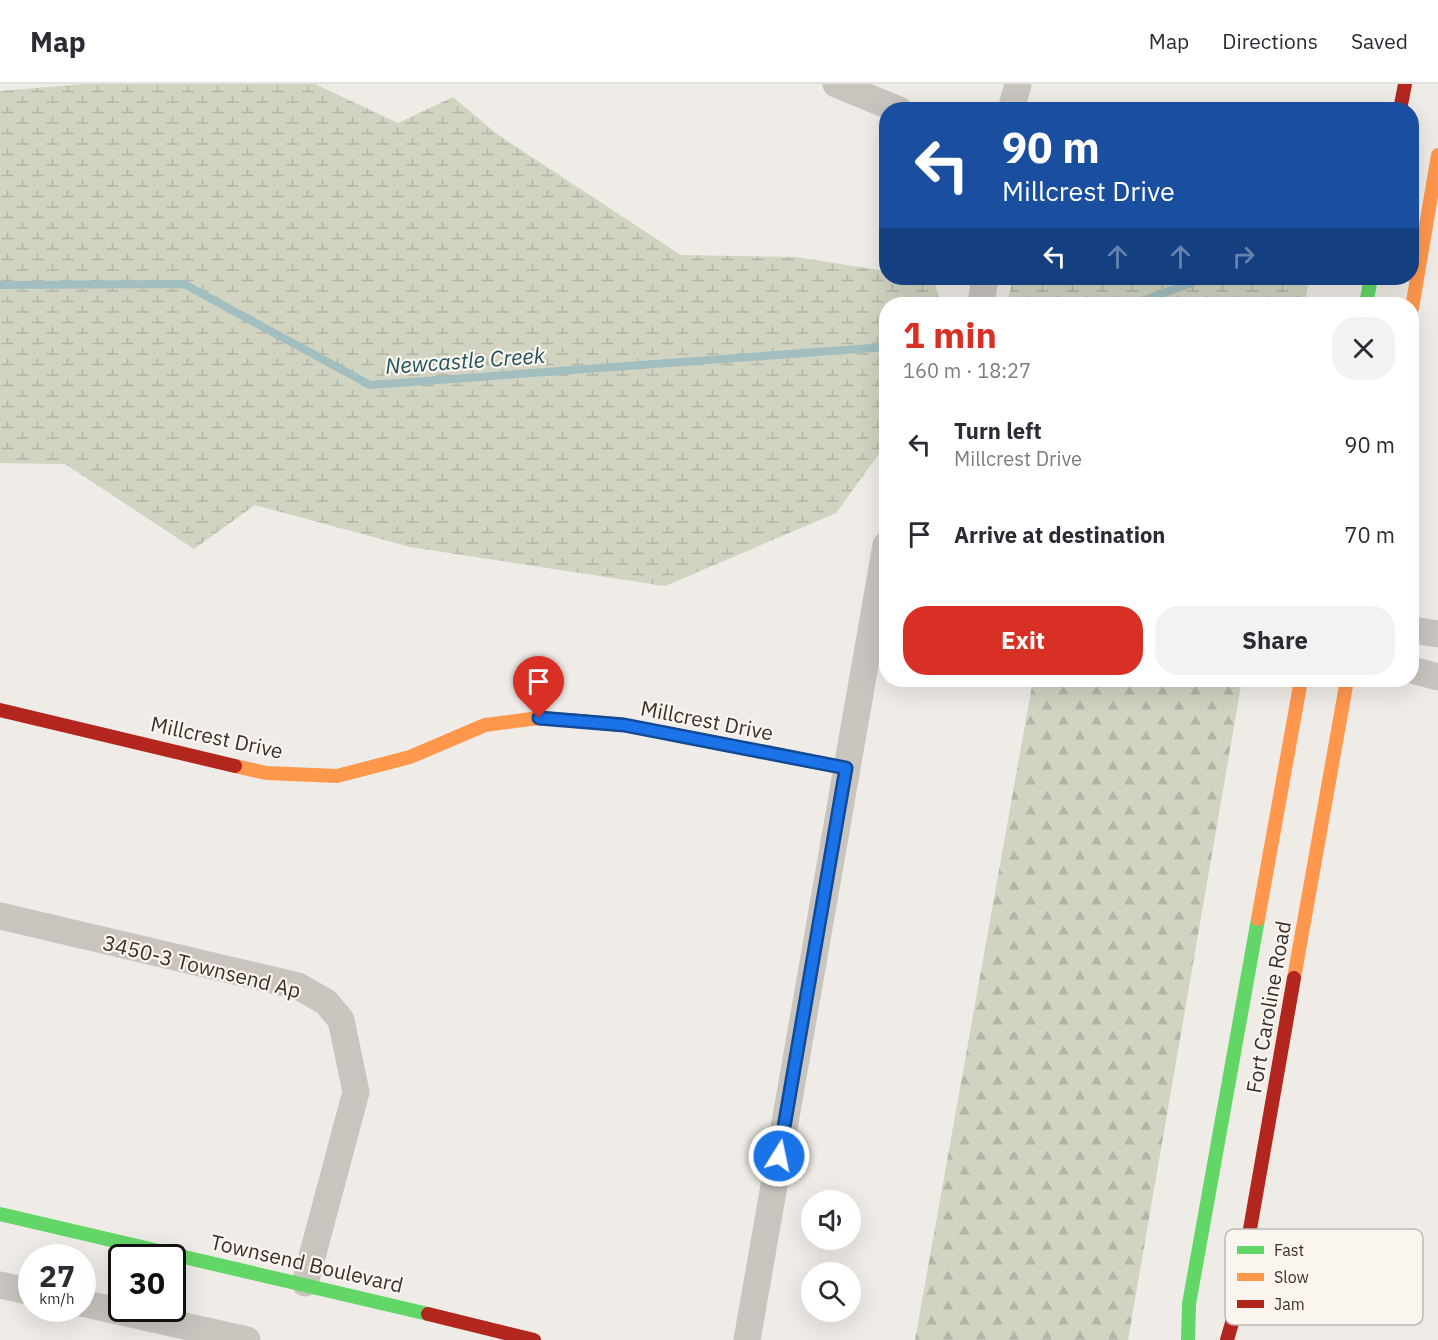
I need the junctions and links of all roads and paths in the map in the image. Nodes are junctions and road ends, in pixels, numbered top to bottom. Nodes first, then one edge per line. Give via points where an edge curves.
1 (836, 84) edge
2 (1018, 84) edge
3 (1405, 84) edge
4 (880, 102) edge
5 (1013, 102) edge
6 (1402, 102) edge
7 (1438, 155) edge
8 (1419, 267) edge
9 (879, 584) edge
10 (1419, 631) edge
11 (1438, 634) edge
12 (1419, 672) edge
13 (1438, 677) edge
14 (1300, 687) edge
15 (1346, 687) edge
16 (0, 710) edge
17 (846, 768) junction
18 (0, 916) edge
19 (0, 1214) edge
20 (1250, 1229) edge
21 (305, 1283) junction
22 (0, 1285) edge
23 (18, 1289) edge
24 (96, 1307) edge
25 (1231, 1325) edge
26 (496, 1336) edge
27 (246, 1340) edge
28 (534, 1340) edge
29 (747, 1340) edge
30 (1188, 1340) edge
31 (1227, 1340) edge

1 - 4 street
2 - 5 street
3 - 6 street
7 - 8 street
9 - 17 street
10 - 11 street
12 - 13 street
14 - 30 street, Fort Caroline Road via 1189,1304
15 - 20 street, Fort Caroline Road
16 - 17 street, Millcrest Drive via 266,773 337,776 410,758 485,725 539,718 624,725
17 - 29 street
18 - 21 street, 3450-3 Townsend Ap via 298,986 326,1002 341,1020 356,1092
19 - 21 street, Townsend Boulevard
21 - 26 street, Townsend Boulevard
22 - 23 street
24 - 27 street
25 - 31 street, Fort Caroline Road
26 - 28 street, Townsend Boulevard

